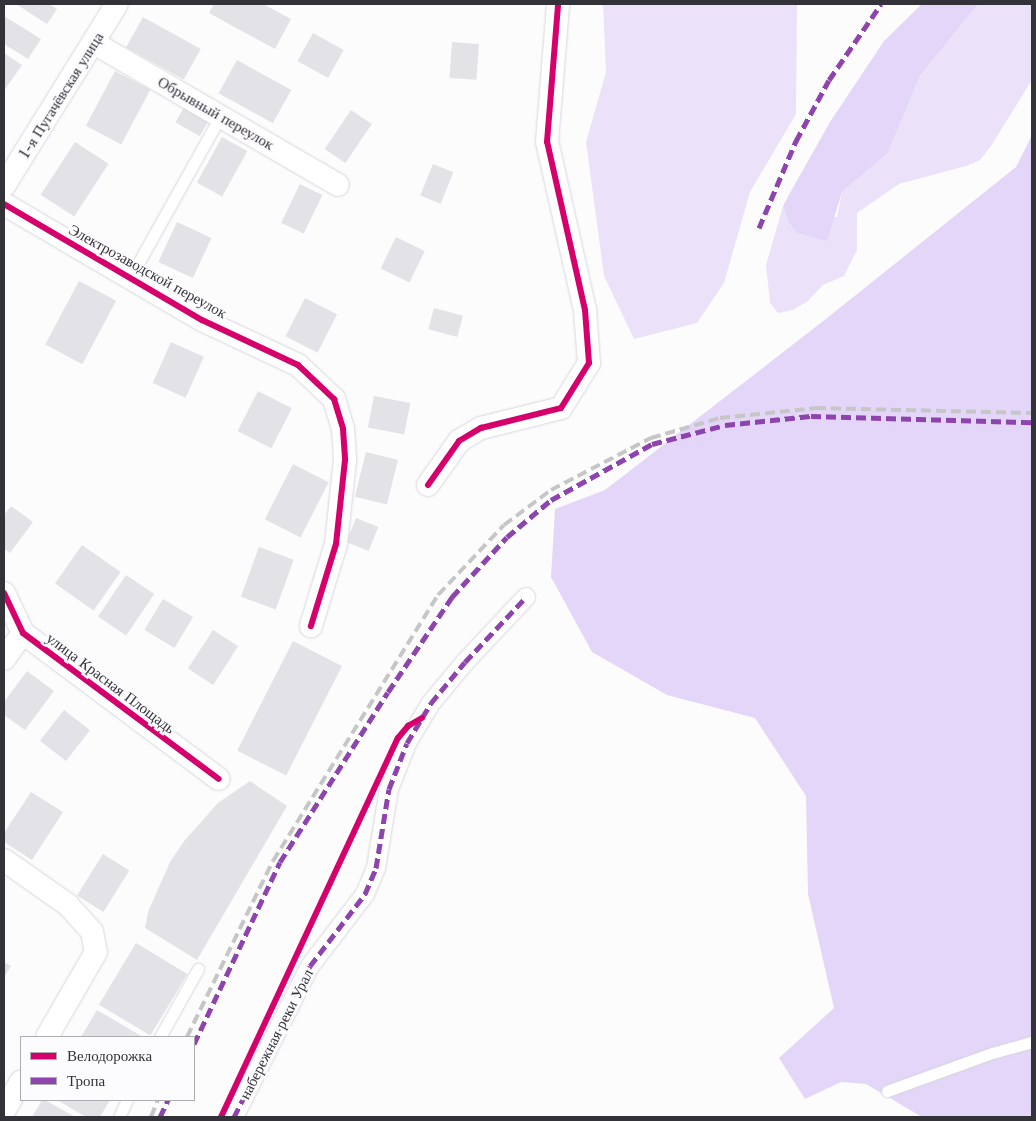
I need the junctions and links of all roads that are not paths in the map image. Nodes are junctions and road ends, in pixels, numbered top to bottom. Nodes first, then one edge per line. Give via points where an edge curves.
1 (117, 4) edge
2 (558, 4) edge
3 (94, 43) junction
4 (222, 115) junction
5 (338, 185) dead end
6 (4, 186) edge
7 (4, 204) edge
8 (131, 276) junction
9 (428, 485) dead end
10 (4, 593) edge
11 (526, 597) dead end
12 (311, 626) dead end
13 (23, 633) junction
14 (4, 659) edge
15 (219, 779) dead end
16 (4, 860) edge
17 (198, 969) dead end
18 (48, 1036) edge
19 (161, 1036) edge
20 (1032, 1042) edge
21 (20, 1083) edge
22 (887, 1090) dead end
23 (127, 1101) edge
24 (4, 1112) edge
25 (119, 1117) edge
26 (234, 1117) edge

1 - 3 street, 1-я Пугачёвская улица
2 - 9 street via 547,142 585,310 589,363 579,384 561,408 481,428 459,441
3 - 4 street, Обрывный переулок
3 - 6 street, 1-я Пугачёвская улица
4 - 5 street, Обрывный переулок
4 - 8 lane
7 - 8 street, Электрозаводской переулок
8 - 12 street, Электрозаводской переулок via 202,320 298,365 334,399 344,429 345,460 336,544
10 - 13 street, улица Красная Площадь
11 - 26 street, набережная реки Урал via 454,675 407,743 389,788 376,868 365,894 310,966
13 - 14 street, улица Красная Площадь
13 - 15 street, улица Красная Площадь
16 - 18 street via 68,905 92,932 96,952
17 - 19 lane
20 - 22 lane
21 - 24 street
23 - 25 lane

